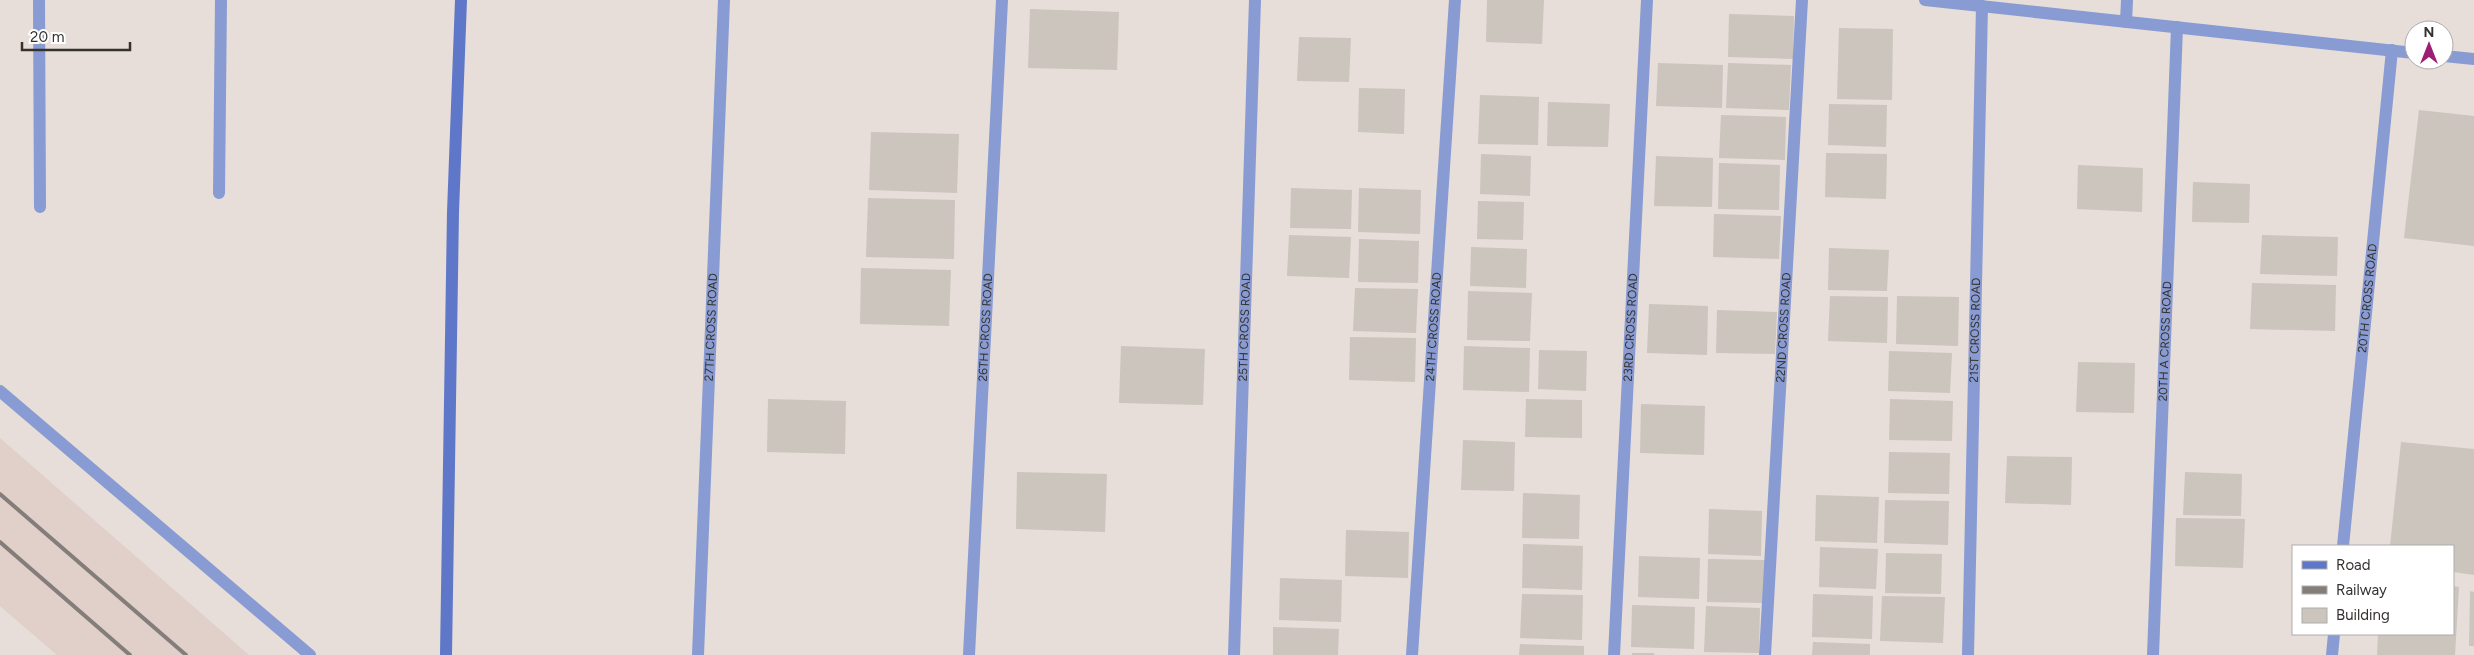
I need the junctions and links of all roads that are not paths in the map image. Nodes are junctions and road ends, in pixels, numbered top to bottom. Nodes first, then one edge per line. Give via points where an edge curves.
1 (39, 0) edge
2 (221, 0) edge
3 (462, 0) edge
4 (724, 0) edge
5 (1002, 0) edge
6 (1255, 0) edge
7 (1455, 0) edge
8 (1647, 0) edge
9 (1802, 0) edge
10 (1926, 0) edge
11 (2127, 0) edge
12 (1982, 6) junction
13 (2126, 22) junction
14 (2177, 27) junction
15 (2392, 50) junction
16 (2404, 52) edge
17 (2454, 57) edge
18 (2474, 59) edge
19 (220, 192) dead end
20 (40, 207) dead end
21 (0, 391) edge
22 (2343, 545) edge
23 (2334, 635) edge
24 (310, 655) edge
25 (446, 655) edge
26 (698, 655) edge
27 (969, 655) edge
28 (1234, 655) edge
29 (1412, 655) edge
30 (1614, 655) edge
31 (1766, 655) edge
32 (1968, 655) edge
33 (2153, 655) edge
34 (2332, 655) edge

1 - 20 street
2 - 19 street
3 - 25 street via 453,212
4 - 26 street, 27TH CROSS ROAD
5 - 27 street, 26TH CROSS ROAD
6 - 28 street, 25TH CROSS ROAD
7 - 29 street, 24TH CROSS ROAD
8 - 30 street, 23RD CROSS ROAD
9 - 31 street, 22ND CROSS ROAD
10 - 12 street
11 - 13 street
12 - 13 street
12 - 32 street, 21ST CROSS ROAD
13 - 14 street
14 - 15 street
14 - 33 street, 20TH A CROSS ROAD
15 - 16 street
15 - 22 street, 20TH CROSS ROAD
17 - 18 street
21 - 24 street
23 - 34 street

